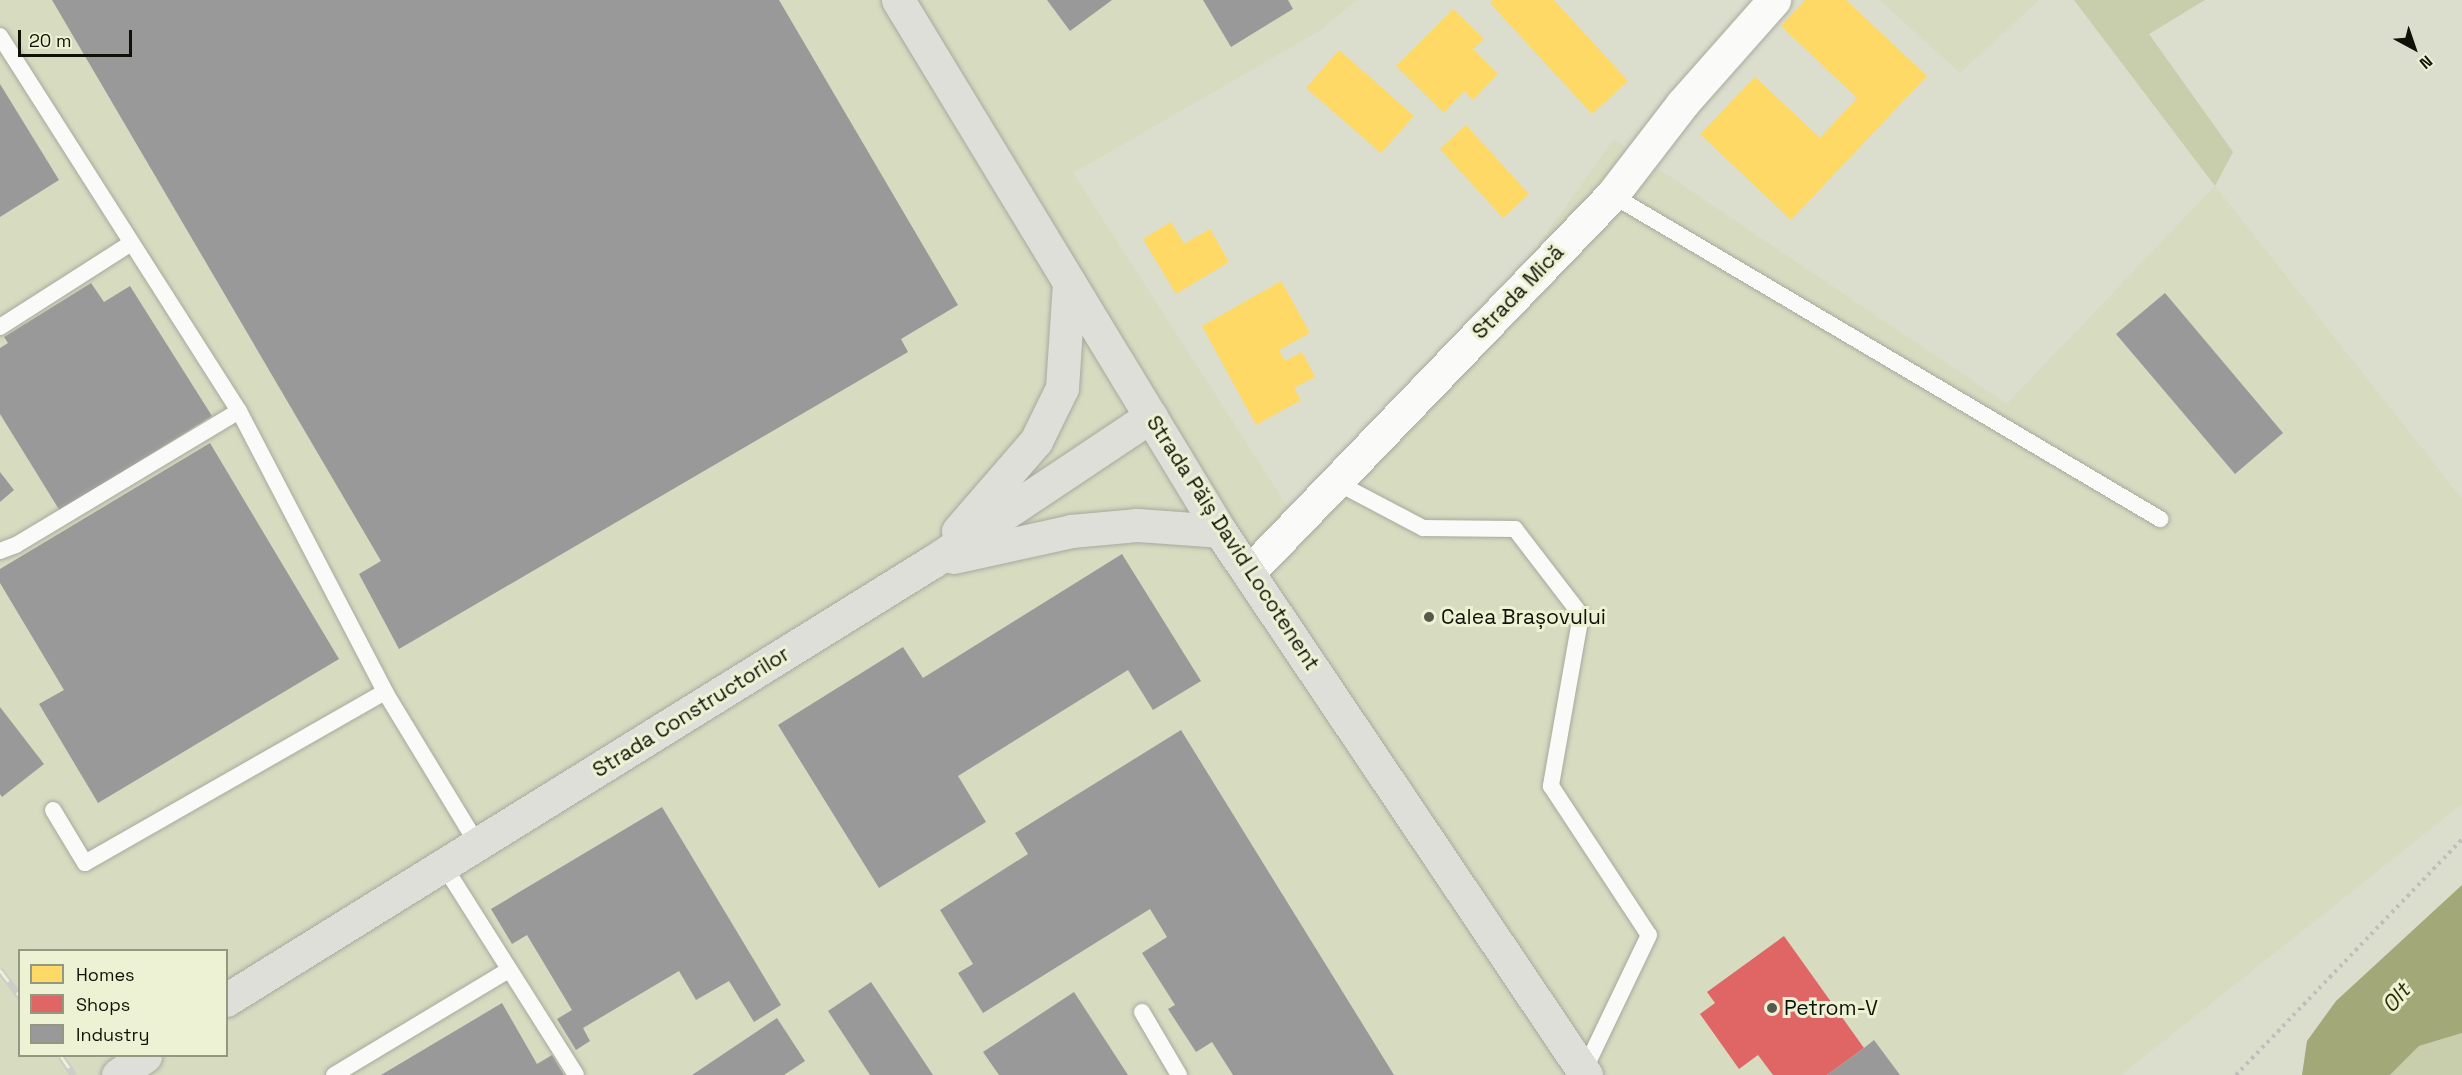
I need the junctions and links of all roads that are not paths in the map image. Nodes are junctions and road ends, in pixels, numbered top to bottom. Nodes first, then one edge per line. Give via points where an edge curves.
1 (898, 0) edge
2 (1774, 0) edge
3 (0, 36) edge
4 (1612, 195) junction
5 (130, 244) junction
6 (1069, 282) junction
7 (0, 327) edge
8 (239, 411) junction
9 (1151, 416) junction
10 (1334, 481) junction
11 (2160, 519) dead end
12 (1220, 531) junction
13 (0, 551) edge
14 (932, 562) junction
15 (1248, 572) junction
16 (385, 692) junction
17 (52, 810) dead end
18 (478, 845) junction
19 (444, 866) junction
20 (509, 969) junction
21 (228, 999) edge
22 (1142, 1012) dead end
23 (144, 1057) edge
24 (1584, 1074) edge
25 (118, 1075) edge
26 (334, 1075) edge
27 (576, 1075) edge
28 (1179, 1075) edge

1 - 6 main road, Strada Păiș David Locotenent
2 - 4 street, Strada Mică via 1682,104
3 - 5 lane
4 - 10 street, Strada Mică
4 - 11 lane
5 - 7 lane
5 - 8 lane
6 - 9 main road, Strada Păiș David Locotenent
6 - 14 main road via 1062,388 1036,441
8 - 13 lane
8 - 16 lane
9 - 12 main road, Strada Păiș David Locotenent
9 - 14 main road, Strada Constructorilor
10 - 15 street, Strada Mică
10 - 24 lane via 1423,528 1515,529 1581,615 1551,786 1648,935
12 - 14 main road via 1137,525 1071,531
12 - 15 main road, Strada Păiș David Locotenent
14 - 18 main road, Strada Constructorilor
15 - 24 main road, Strada Păiș David Locotenent
16 - 17 lane via 86,863
16 - 18 lane
18 - 19 main road, Strada Constructorilor
19 - 20 lane
19 - 21 main road, Strada Constructorilor
20 - 26 lane
20 - 27 lane
22 - 28 lane
23 - 25 main road

